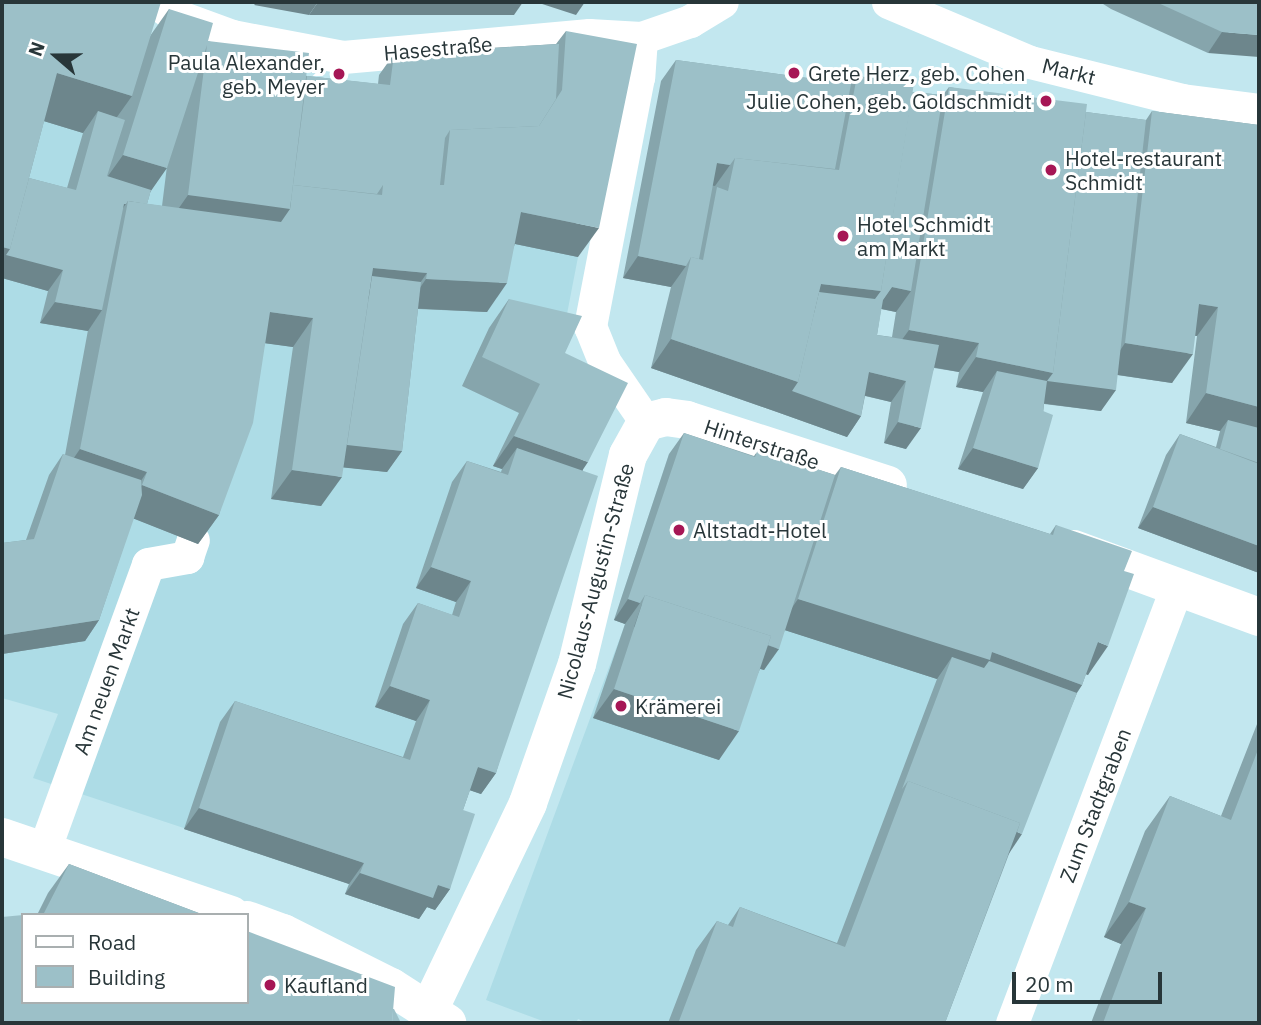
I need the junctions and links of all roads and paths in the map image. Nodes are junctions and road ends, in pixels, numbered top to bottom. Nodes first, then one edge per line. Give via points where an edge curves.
1 (156, 2) edge
2 (722, 2) edge
3 (888, 2) edge
4 (641, 38) junction
5 (1259, 110) edge
6 (646, 422) junction
7 (926, 497) edge
8 (1040, 537) edge
9 (193, 540) dead end
10 (1177, 586) junction
11 (1259, 617) edge
12 (2, 837) edge
13 (44, 850) junction
14 (225, 913) edge
15 (248, 920) edge
16 (438, 1017) edge
17 (1013, 1023) edge

1 - 4 street, Hasestraße via 172,14 232,36 343,57 589,35
2 - 4 street, Hasestraße via 690,21
3 - 5 street, Markt via 1030,62 1182,100
4 - 6 street via 638,77 590,326 604,361
6 - 7 street, Hinterstraße via 666,417 687,420
6 - 16 street, Nicolaus-Augustin-Straße via 628,455 577,664 527,803
8 - 10 street
9 - 13 street, Am neuen Markt via 187,556 148,564
10 - 11 street
10 - 17 street, Zum Stadtgraben
12 - 13 street
13 - 14 street
15 - 16 street via 283,933

